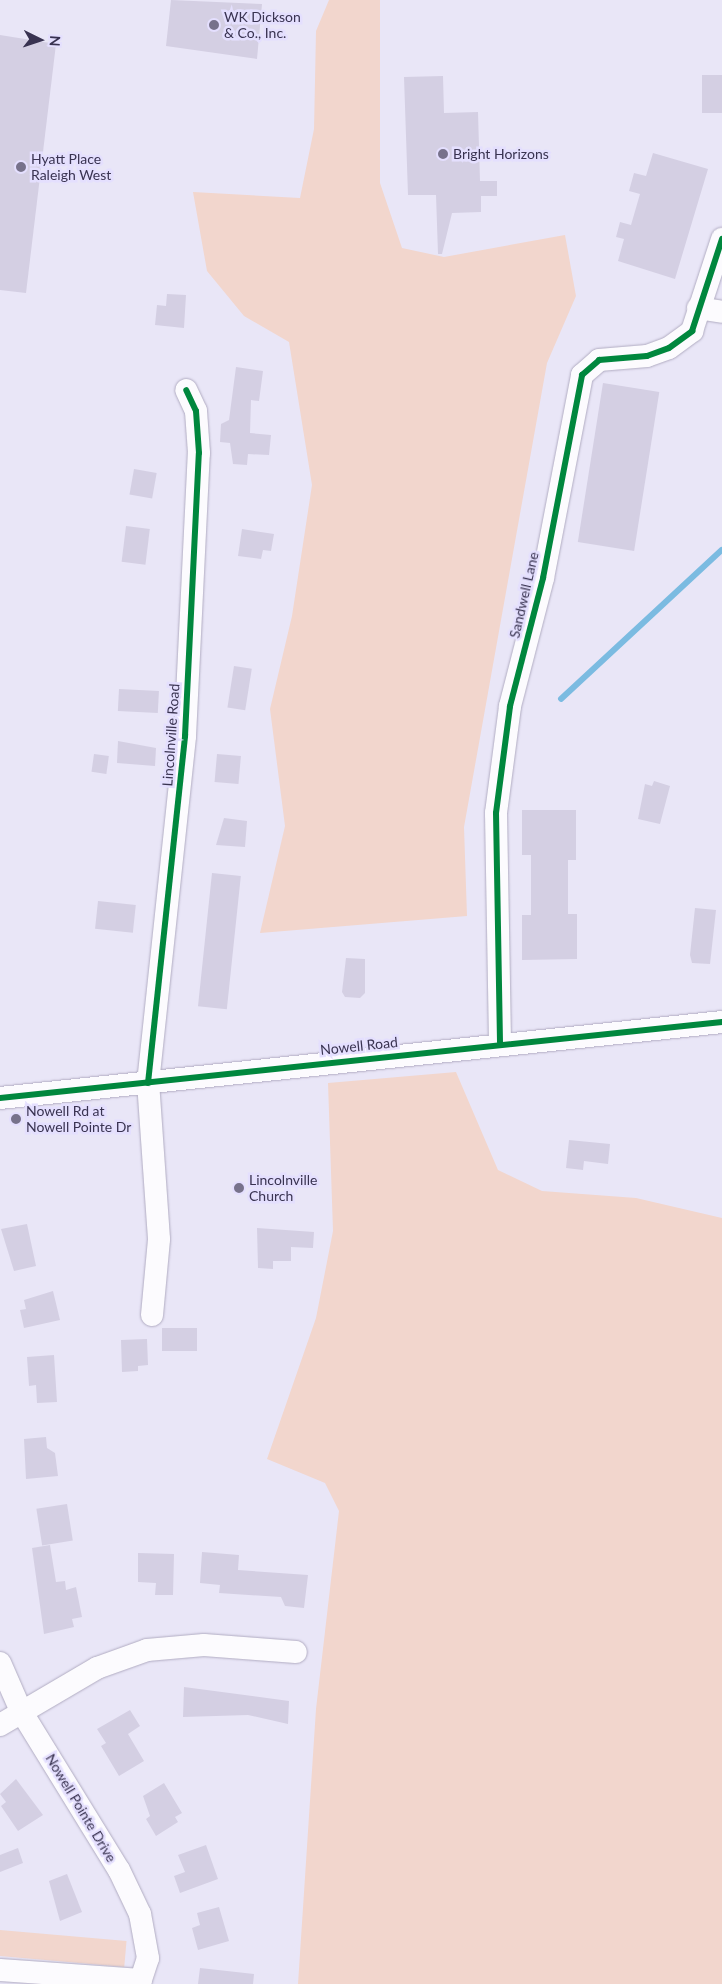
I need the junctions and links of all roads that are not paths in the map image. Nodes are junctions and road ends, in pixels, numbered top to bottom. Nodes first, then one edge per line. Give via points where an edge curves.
1 (721, 247) edge
2 (698, 308) junction
3 (722, 312) edge
4 (186, 390) dead end
5 (722, 1022) edge
6 (500, 1042) junction
7 (148, 1083) junction
8 (0, 1098) edge
9 (152, 1315) dead end
10 (296, 1652) dead end
11 (0, 1663) edge
12 (21, 1711) junction
13 (0, 1725) edge
14 (0, 1970) edge
15 (142, 1982) edge

1 - 2 street, Sandwell Lane
2 - 3 street
2 - 6 street, Sandwell Lane via 692,331 670,348 647,356 600,360 582,375 543,578 510,706 496,813
4 - 7 street, Lincolnville Road via 196,411 200,453 185,736
5 - 6 street, Nowell Road
6 - 7 street, Nowell Road
7 - 8 street, Nowell Road
7 - 9 street, Lincolnville Road via 159,1239
10 - 12 street via 233,1645 147,1650 97,1668
11 - 12 street, Nowell Pointe Drive
12 - 13 street
12 - 15 street, Nowell Pointe Drive via 119,1870 140,1914 148,1958
14 - 15 street

